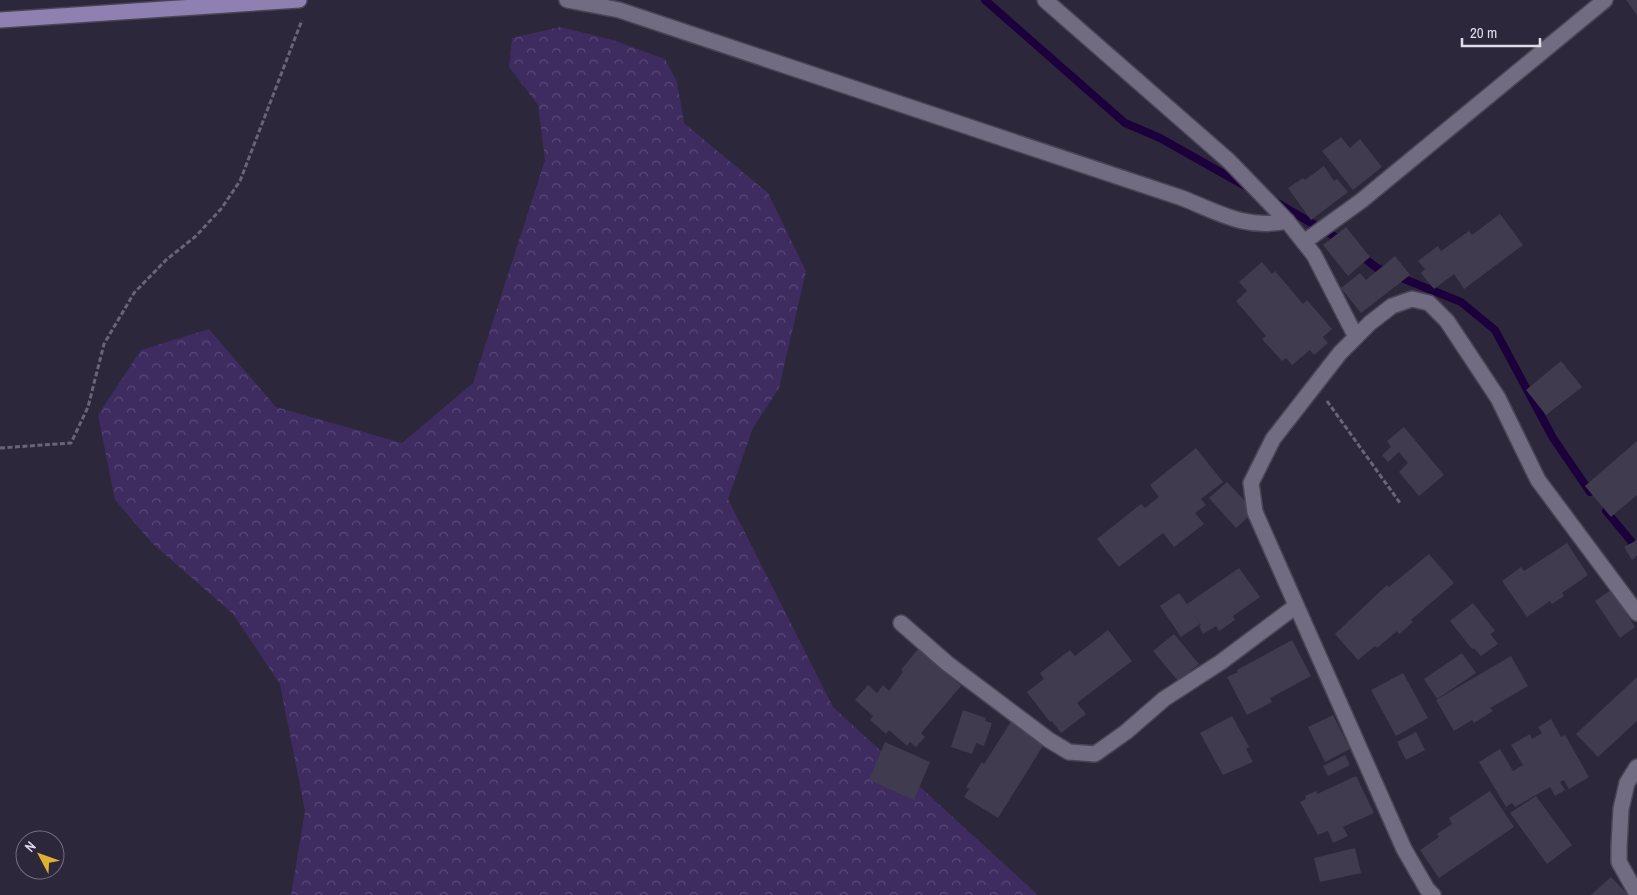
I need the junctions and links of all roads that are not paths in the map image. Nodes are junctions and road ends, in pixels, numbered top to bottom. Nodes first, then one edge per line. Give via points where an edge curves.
1 (299, 0) edge
2 (567, 0) edge
3 (1045, 0) edge
4 (1605, 0) edge
5 (0, 20) edge
6 (1287, 221) junction
7 (1304, 242) junction
8 (1356, 337) junction
9 (1296, 606) junction
10 (1637, 613) edge
11 (901, 623) dead end
12 (1637, 767) edge
13 (1637, 894) edge
14 (1434, 895) edge

1 - 5 main road
2 - 6 street via 619,10 1182,198 1247,223 1268,226
3 - 6 street via 1229,161
4 - 7 street via 1361,201
6 - 7 street
7 - 8 street via 1314,255
8 - 9 street via 1314,384 1273,439 1252,483 1255,512
8 - 10 street via 1392,306 1412,299 1429,303 1447,321 1498,398 1538,480
9 - 11 street via 1221,662 1164,699 1126,732 1089,755 1069,752 1049,740 948,664
9 - 14 street via 1404,849 1427,889
12 - 13 street via 1627,783 1621,809 1618,862

